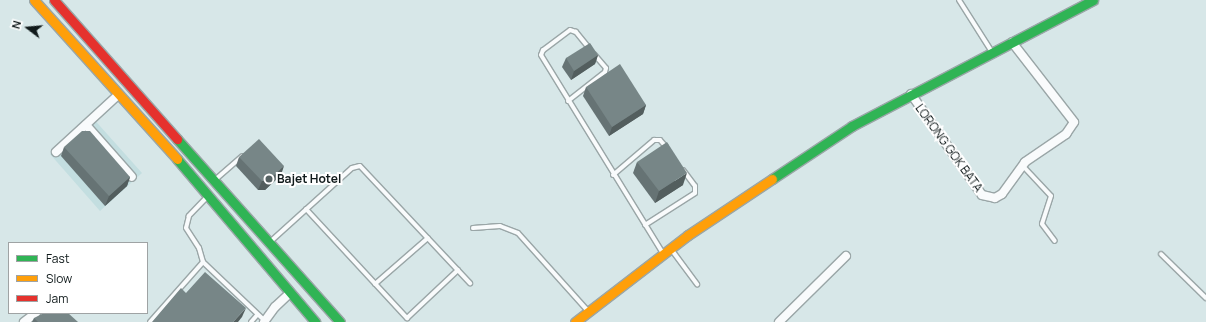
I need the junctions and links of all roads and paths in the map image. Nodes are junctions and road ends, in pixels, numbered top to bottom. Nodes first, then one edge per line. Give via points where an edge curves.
1 (34, 0) edge
2 (959, 0) edge
3 (1093, 0) edge
4 (58, 2) edge
5 (1081, 3) edge
6 (46, 14) junction
7 (1012, 42) junction
8 (992, 52) junction
9 (911, 94) junction
10 (118, 95) junction
11 (568, 101) junction
12 (86, 125) junction
13 (56, 152) dead end
14 (246, 152) edge
15 (671, 154) edge
16 (1022, 165) junction
17 (680, 166) edge
18 (614, 175) junction
19 (132, 177) dead end
20 (214, 181) junction
21 (209, 195) junction
22 (306, 209) junction
23 (645, 225) junction
24 (473, 228) dead end
25 (428, 238) junction
26 (1055, 241) dead end
27 (269, 243) junction
28 (667, 251) junction
29 (1161, 254) dead end
30 (846, 256) dead end
31 (203, 262) junction
32 (458, 270) junction
33 (470, 283) dead end
34 (375, 284) junction
35 (697, 284) dead end
36 (290, 292) junction
37 (1206, 298) edge
38 (588, 311) junction
39 (35, 314) edge
40 (257, 315) junction
41 (266, 319) edge
42 (24, 322) edge
43 (150, 322) edge
44 (251, 322) edge
45 (274, 322) edge
46 (315, 322) edge
47 (340, 322) edge
48 (575, 322) edge
49 (779, 322) edge

1 - 6 main road
2 - 8 lane
3 - 5 main road
4 - 6 street
4 - 20 main road
5 - 7 main road
6 - 10 main road
7 - 8 main road
7 - 16 street via 1074,122 1066,134
8 - 9 main road
9 - 16 street, LORONG GOK BATA via 984,196 995,198 1002,194
9 - 28 main road via 809,153
10 - 12 street
10 - 21 main road
11 - 11 lane via 541,54 570,30 576,32 606,70
11 - 18 lane
12 - 13 street
12 - 19 street
14 - 20 lane
15 - 18 lane via 660,140 654,140
16 - 26 lane via 1051,198 1042,224
17 - 23 lane via 695,186 695,193
18 - 23 lane
20 - 27 main road
21 - 31 lane via 189,216 186,224 199,248
21 - 36 main road
22 - 25 lane via 352,168 360,166
22 - 27 lane
22 - 34 lane
23 - 28 lane
24 - 38 lane via 500,226 518,233
25 - 32 lane
25 - 34 lane
27 - 47 main road
28 - 35 lane
28 - 38 main road
29 - 37 lane
30 - 49 street
31 - 40 lane
31 - 43 lane
32 - 33 lane
32 - 34 lane via 407,318
36 - 41 street
36 - 46 main road
38 - 48 main road
39 - 42 street
40 - 41 lane
40 - 44 lane
41 - 45 street

